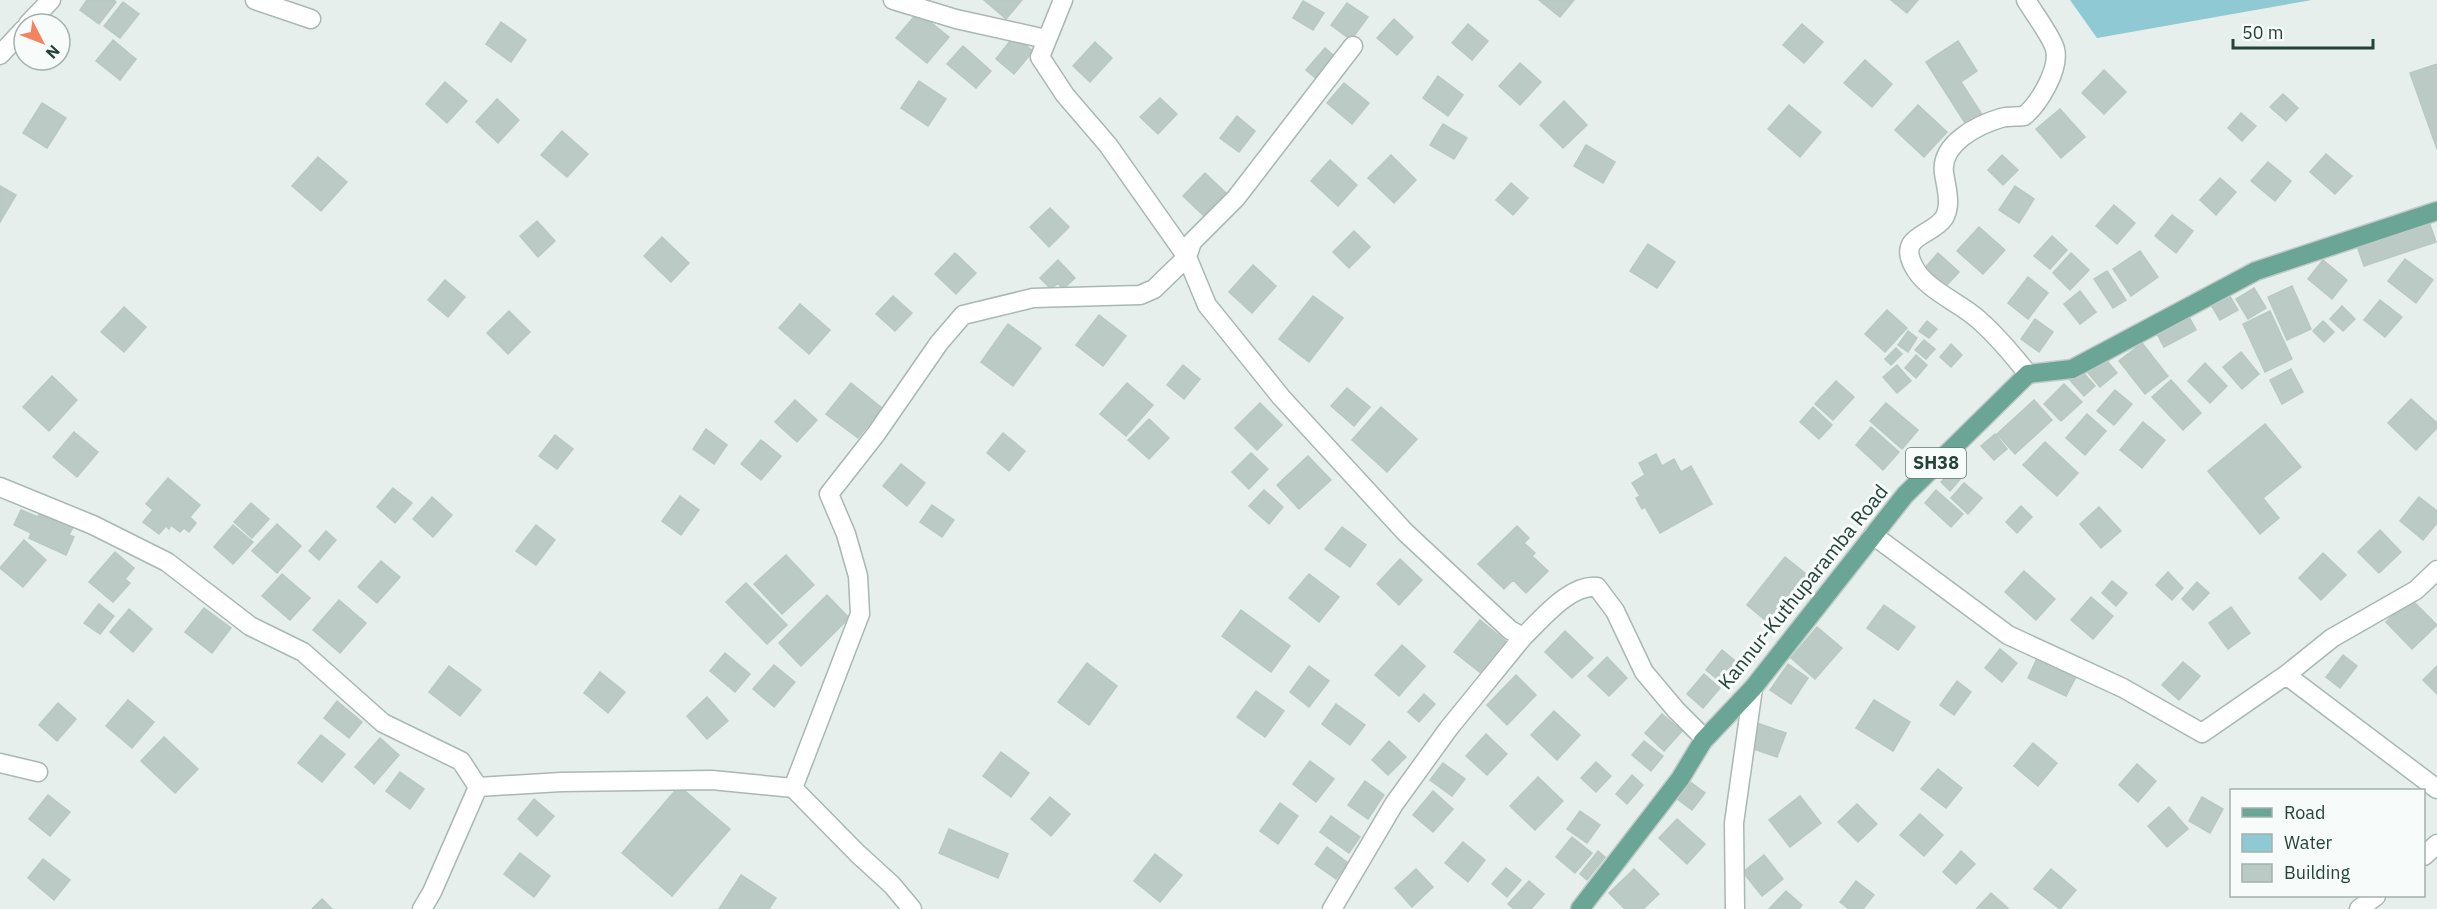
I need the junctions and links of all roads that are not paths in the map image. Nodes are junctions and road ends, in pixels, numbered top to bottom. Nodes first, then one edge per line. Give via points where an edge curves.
1 (51, 0) edge
2 (255, 0) edge
3 (893, 0) edge
4 (1063, 0) edge
5 (2026, 0) edge
6 (40, 12) edge
7 (311, 19) dead end
8 (1046, 39) junction
9 (12, 42) edge
10 (1353, 46) dead end
11 (0, 55) edge
12 (2437, 211) edge
13 (1187, 257) junction
14 (2028, 374) junction
15 (0, 487) edge
16 (1873, 535) junction
17 (2437, 570) edge
18 (1522, 637) junction
19 (2286, 675) junction
20 (1753, 688) junction
21 (1705, 739) junction
22 (0, 763) edge
23 (38, 772) dead end
24 (478, 787) junction
25 (793, 788) junction
26 (2437, 789) edge
27 (2437, 844) edge
28 (2425, 855) edge
29 (2375, 897) edge
30 (422, 909) edge
31 (912, 909) edge
32 (1332, 909) edge
33 (1580, 909) edge
34 (1735, 909) edge
35 (2359, 909) edge

1 - 6 street
2 - 7 street
3 - 8 street
4 - 8 street
5 - 14 street via 2055,49 2050,78 2024,116 2003,117 1959,140 1947,152 1943,162 1947,188 1944,218 1910,244 1909,253 1913,266 1935,289 1978,319
8 - 13 street via 1040,57 1048,72 1108,145
9 - 11 street
10 - 13 street via 1236,198 1192,242
12 - 14 main road via 2256,271 2072,369
13 - 18 street via 1207,304 1281,397 1405,532
13 - 25 street via 1154,289 1140,295 1023,300 963,315 939,343 829,494 858,576 860,614
14 - 16 main road, Kannur-Kuthuparamba Road / SH38 via 1905,495
15 - 24 street via 93,525 167,562 250,626 303,652 383,723 462,761
16 - 19 street via 2007,635 2123,688 2202,733
16 - 20 main road, Kannur-Kuthuparamba Road / SH38
17 - 19 street via 2416,590 2332,638
18 - 21 street via 1574,590 1597,587 1615,611 1644,672
18 - 32 street via 1394,804
19 - 26 street
20 - 21 main road, Kannur-Kuthuparamba Road / SH38
20 - 34 street via 1734,823
21 - 33 main road, Kannur-Kuthuparamba Road / SH38
22 - 23 street
24 - 25 street via 712,780
24 - 30 street
25 - 31 street
27 - 28 street
29 - 35 street

